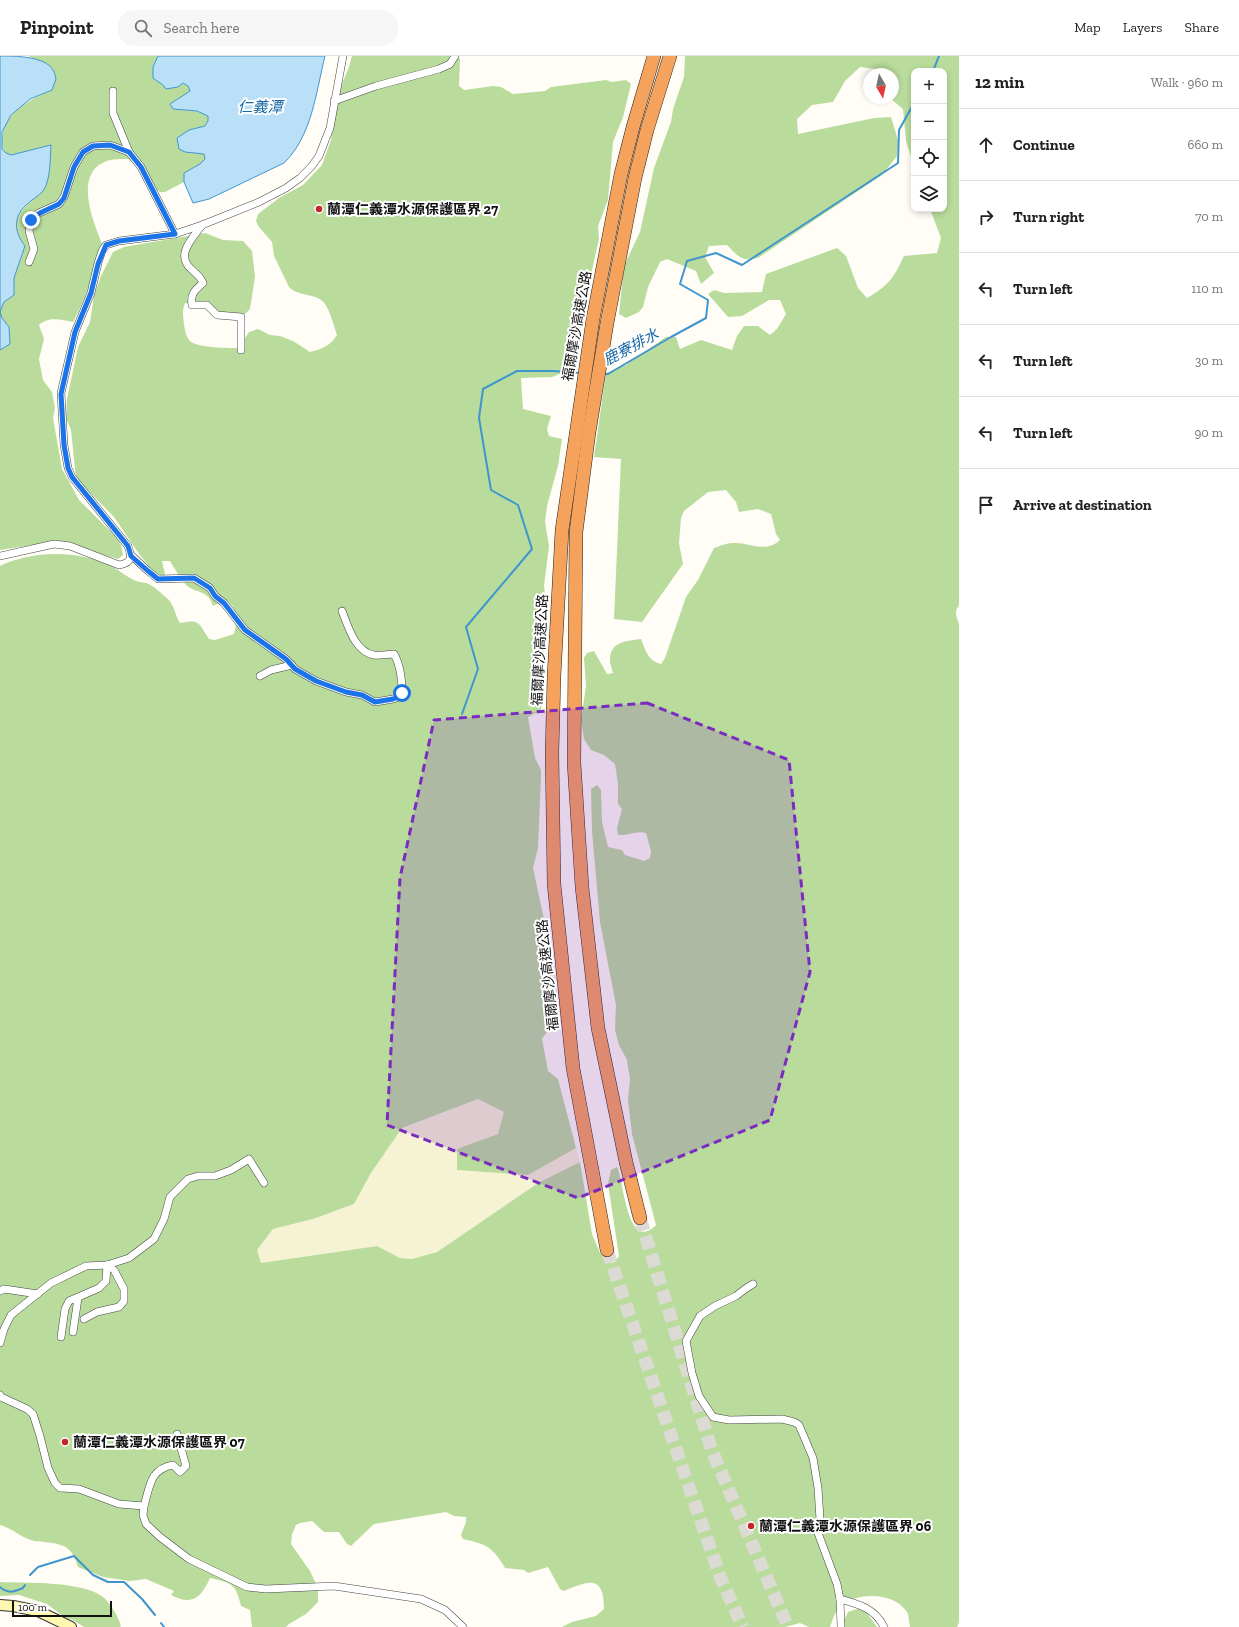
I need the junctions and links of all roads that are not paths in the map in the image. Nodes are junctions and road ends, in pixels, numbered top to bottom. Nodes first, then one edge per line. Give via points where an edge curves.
1 (343, 56) edge
2 (455, 56) edge
3 (654, 56) edge
4 (670, 56) edge
5 (113, 91) dead end
6 (334, 101) junction
7 (129, 152) junction
8 (202, 225) junction
9 (175, 234) junction
10 (29, 262) dead end
11 (241, 350) dead end
12 (0, 556) edge
13 (131, 556) junction
14 (342, 611) dead end
15 (292, 665) junction
16 (260, 676) dead end
17 (264, 1183) dead end
18 (640, 1218) tunnel mouth
19 (607, 1250) tunnel mouth
20 (107, 1265) junction
21 (753, 1284) dead end
22 (0, 1291) edge
23 (38, 1294) junction
24 (78, 1298) junction
25 (84, 1319) dead end
26 (73, 1332) dead end
27 (61, 1337) dead end
28 (0, 1343) edge
29 (0, 1395) edge
30 (177, 1434) dead end
31 (144, 1506) junction
32 (840, 1599) junction
33 (0, 1605) edge
34 (71, 1627) edge
35 (463, 1627) edge
36 (841, 1627) edge
37 (884, 1627) edge

1 - 6 street
2 - 6 street via 450,64 439,69 376,86
3 - 19 highway, 福爾摩沙高速公路 via 621,174 593,320 562,530 554,676 554,884 573,1068
4 - 18 highway, 福爾摩沙高速公路 via 635,178 607,322 576,532 574,763 582,887 598,1028
5 - 7 street via 113,113
6 - 8 street via 330,128 319,156 300,178 259,202
7 - 9 street via 141,167
7 - 10 street via 110,145 93,146 83,152 74,167 64,198 59,204 31,220 29,230 34,249
8 - 9 street
8 - 11 street via 186,247 184,257 189,266 202,278 203,283 194,291 192,305 207,305 218,315 241,317
9 - 13 street via 106,245 75,332 61,394 68,468 72,477 128,546
12 - 13 street via 54,544 70,546 119,564 126,564
13 - 15 street via 158,579 194,578 210,588 245,630
14 - 15 street via 350,632 368,654 394,654 401,677 402,693 399,697 375,702 362,695 316,681
15 - 16 street via 271,670
17 - 20 street via 250,1159 215,1176 188,1179 170,1197 164,1219 154,1240 129,1258
20 - 23 street via 86,1266 51,1284
20 - 24 street via 106,1282
20 - 25 street via 114,1270 124,1289 124,1301 119,1307 97,1312
21 - 32 street via 700,1316 686,1341 692,1373 699,1396 713,1417 729,1420 782,1419 800,1425 813,1458 818,1488 818,1534 838,1584
22 - 23 street via 4,1289
23 - 28 street via 11,1315
24 - 26 street
24 - 27 street via 69,1301
29 - 31 street via 33,1414 48,1468 60,1488 79,1488 119,1504
30 - 31 street via 186,1466 180,1472 173,1465 164,1466 153,1477
31 - 35 street via 146,1524 160,1537 189,1559 247,1587 266,1589 334,1586 421,1598 445,1610
32 - 36 street
32 - 37 street via 867,1607
33 - 34 main road via 38,1611

